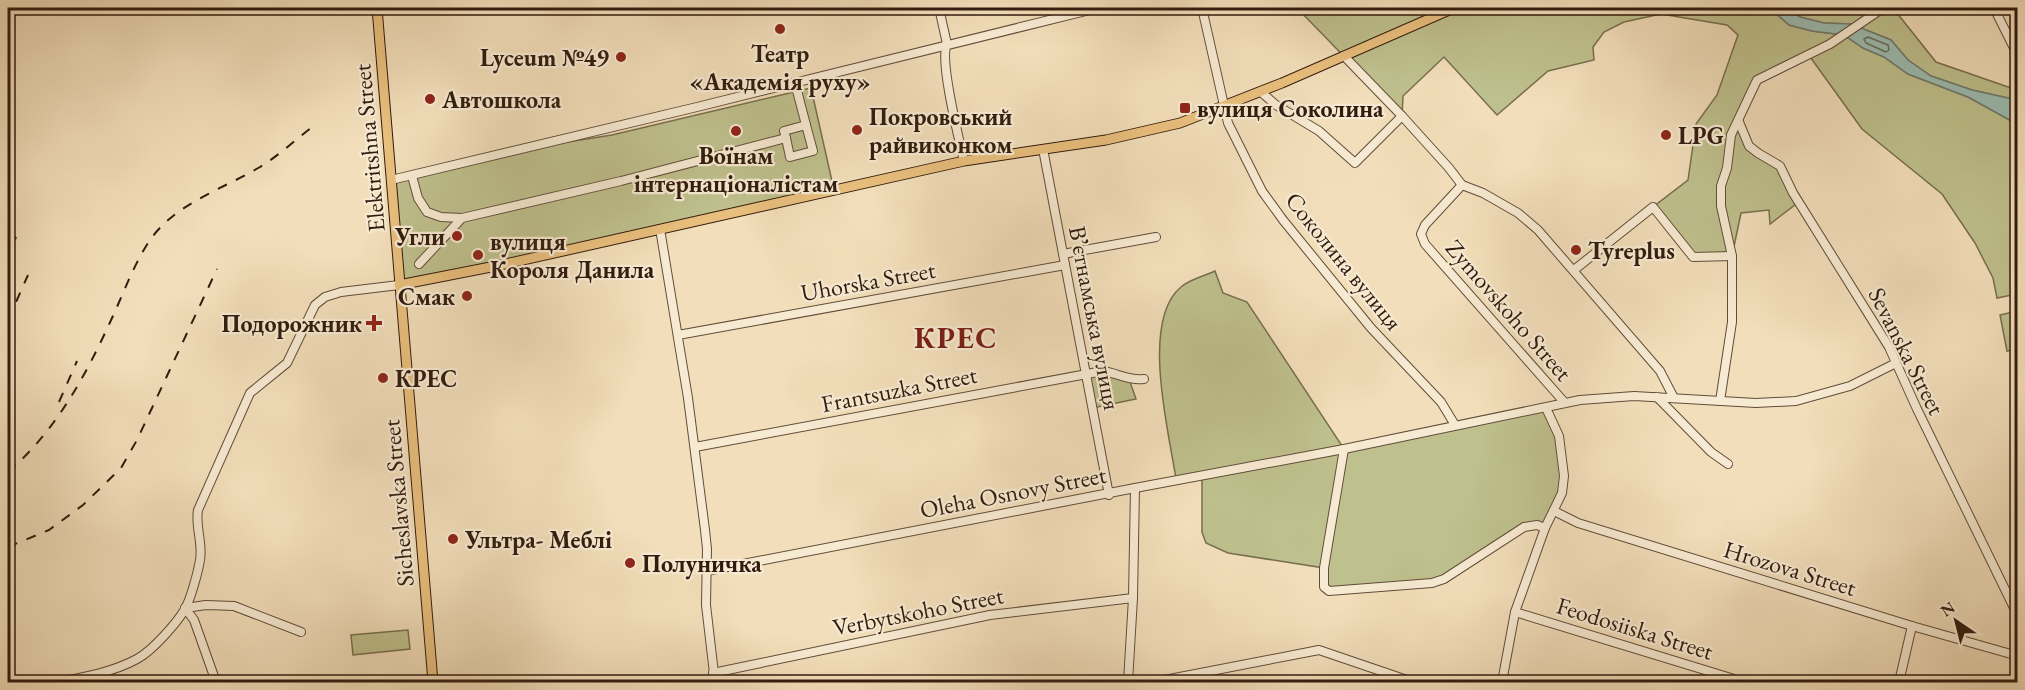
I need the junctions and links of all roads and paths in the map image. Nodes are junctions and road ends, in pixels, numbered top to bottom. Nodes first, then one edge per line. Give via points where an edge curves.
1 (376, 8) edge
2 (939, 8) edge
3 (1098, 8) edge
4 (1202, 8) edge
5 (1454, 8) edge
6 (1883, 8) edge
7 (1994, 8) edge
8 (947, 44) junction
9 (1344, 56) junction
10 (2018, 56) edge
11 (795, 82) junction
12 (1261, 92) junction
13 (1225, 107) junction
14 (1402, 116) junction
15 (1739, 122) junction
16 (807, 124) junction
17 (786, 138) junction
18 (1042, 149) junction
19 (964, 161) junction
20 (412, 176) junction
21 (391, 180) junction
22 (1462, 185) junction
23 (462, 218) junction
24 (660, 229) junction
25 (1156, 237) dead end
26 (1063, 254) junction
27 (1732, 256) junction
28 (419, 264) dead end
29 (1065, 265) junction
30 (1574, 270) junction
31 (399, 285) junction
32 (678, 335) junction
33 (1896, 363) junction
34 (1086, 374) junction
35 (1144, 379) dead end
36 (1657, 397) junction
37 (1674, 398) junction
38 (1720, 401) junction
39 (1565, 403) junction
40 (1546, 408) junction
41 (1455, 425) junction
42 (695, 447) junction
43 (1344, 449) junction
44 (1728, 464) dead end
45 (1135, 488) junction
46 (1109, 495) junction
47 (1554, 511) junction
48 (1545, 528) junction
49 (707, 571) junction
50 (1133, 598) junction
51 (185, 608) junction
52 (1515, 612) junction
53 (2018, 616) edge
54 (1912, 626) junction
55 (301, 632) dead end
56 (2018, 656) edge
57 (713, 673) junction
58 (58, 682) edge
59 (216, 682) edge
60 (433, 682) edge
61 (715, 682) edge
62 (1128, 682) edge
63 (1154, 682) edge
64 (1413, 682) edge
65 (1502, 682) edge
66 (1743, 682) edge
67 (1899, 682) edge

1 - 21 main road, Elektritshna Street
2 - 8 street
3 - 8 street
4 - 13 street, Соколина вулиця
5 - 9 main road
6 - 15 street via 1830,44 1758,80
7 - 10 street
8 - 11 street
8 - 19 street via 945,66
9 - 12 main road
9 - 14 street
11 - 16 street
11 - 20 street
12 - 13 main road
12 - 14 street via 1319,131 1355,163
13 - 18 main road via 1138,134
13 - 41 street, Соколина вулиця via 1233,136 1262,191 1371,328 1441,402
14 - 22 street
15 - 27 street via 1731,135 1720,186
15 - 33 street, Sevanska Street via 1749,146 1780,166
16 - 17 street via 784,131
16 - 17 street via 813,151 790,157
17 - 23 street
18 - 19 main road
18 - 26 street, Вʼєтнамська вулиця
19 - 24 main road
20 - 21 street
20 - 23 street via 427,212
21 - 31 main road, Elektritshna Street
22 - 30 street via 1518,213
22 - 39 street, Zymovskoho Street via 1425,225 1425,244
23 - 28 street
24 - 31 main road
24 - 32 street
25 - 26 street
26 - 29 street, Вʼєтнамська вулиця
27 - 30 street via 1693,257 1653,207
27 - 38 street via 1732,322
29 - 32 street, Uhorska Street
29 - 34 street, Вʼєтнамська вулиця
30 - 37 street via 1660,371
31 - 51 street via 340,292 321,299 287,363 250,393 198,510 202,551
31 - 60 main road, Sicheslavska Street
32 - 42 street
33 - 38 street via 1850,386 1815,397 1756,403
33 - 53 street, Sevanska Street
34 - 35 street, Frantsuzka Street via 1103,371
34 - 42 street, Frantsuzka Street
34 - 46 street, Вʼєтнамська вулиця
36 - 37 street
36 - 39 street via 1606,397
36 - 44 street
37 - 38 street
39 - 40 street
40 - 41 street
40 - 47 street via 1559,436 1564,476
41 - 43 street
42 - 49 street
43 - 45 street
43 - 48 street via 1324,568 1324,587 1329,591 1432,583 1524,527
45 - 46 street, Oleha Osnovy Street
45 - 50 street, Oleha Osnovy Street
46 - 49 street, Oleha Osnovy Street
47 - 48 street
47 - 54 street, Hrozova Street via 1578,523
48 - 52 street
49 - 57 street
50 - 57 street, Verbytskoho Street via 990,615
50 - 62 street, Oleha Osnovy Street
51 - 55 street via 234,606
51 - 58 street via 158,642 138,658 100,674
51 - 59 street via 194,620
52 - 65 street
52 - 66 street, Feodosiiska Street
54 - 56 street, Hrozova Street
54 - 67 street
57 - 61 street
63 - 64 street via 1319,650

